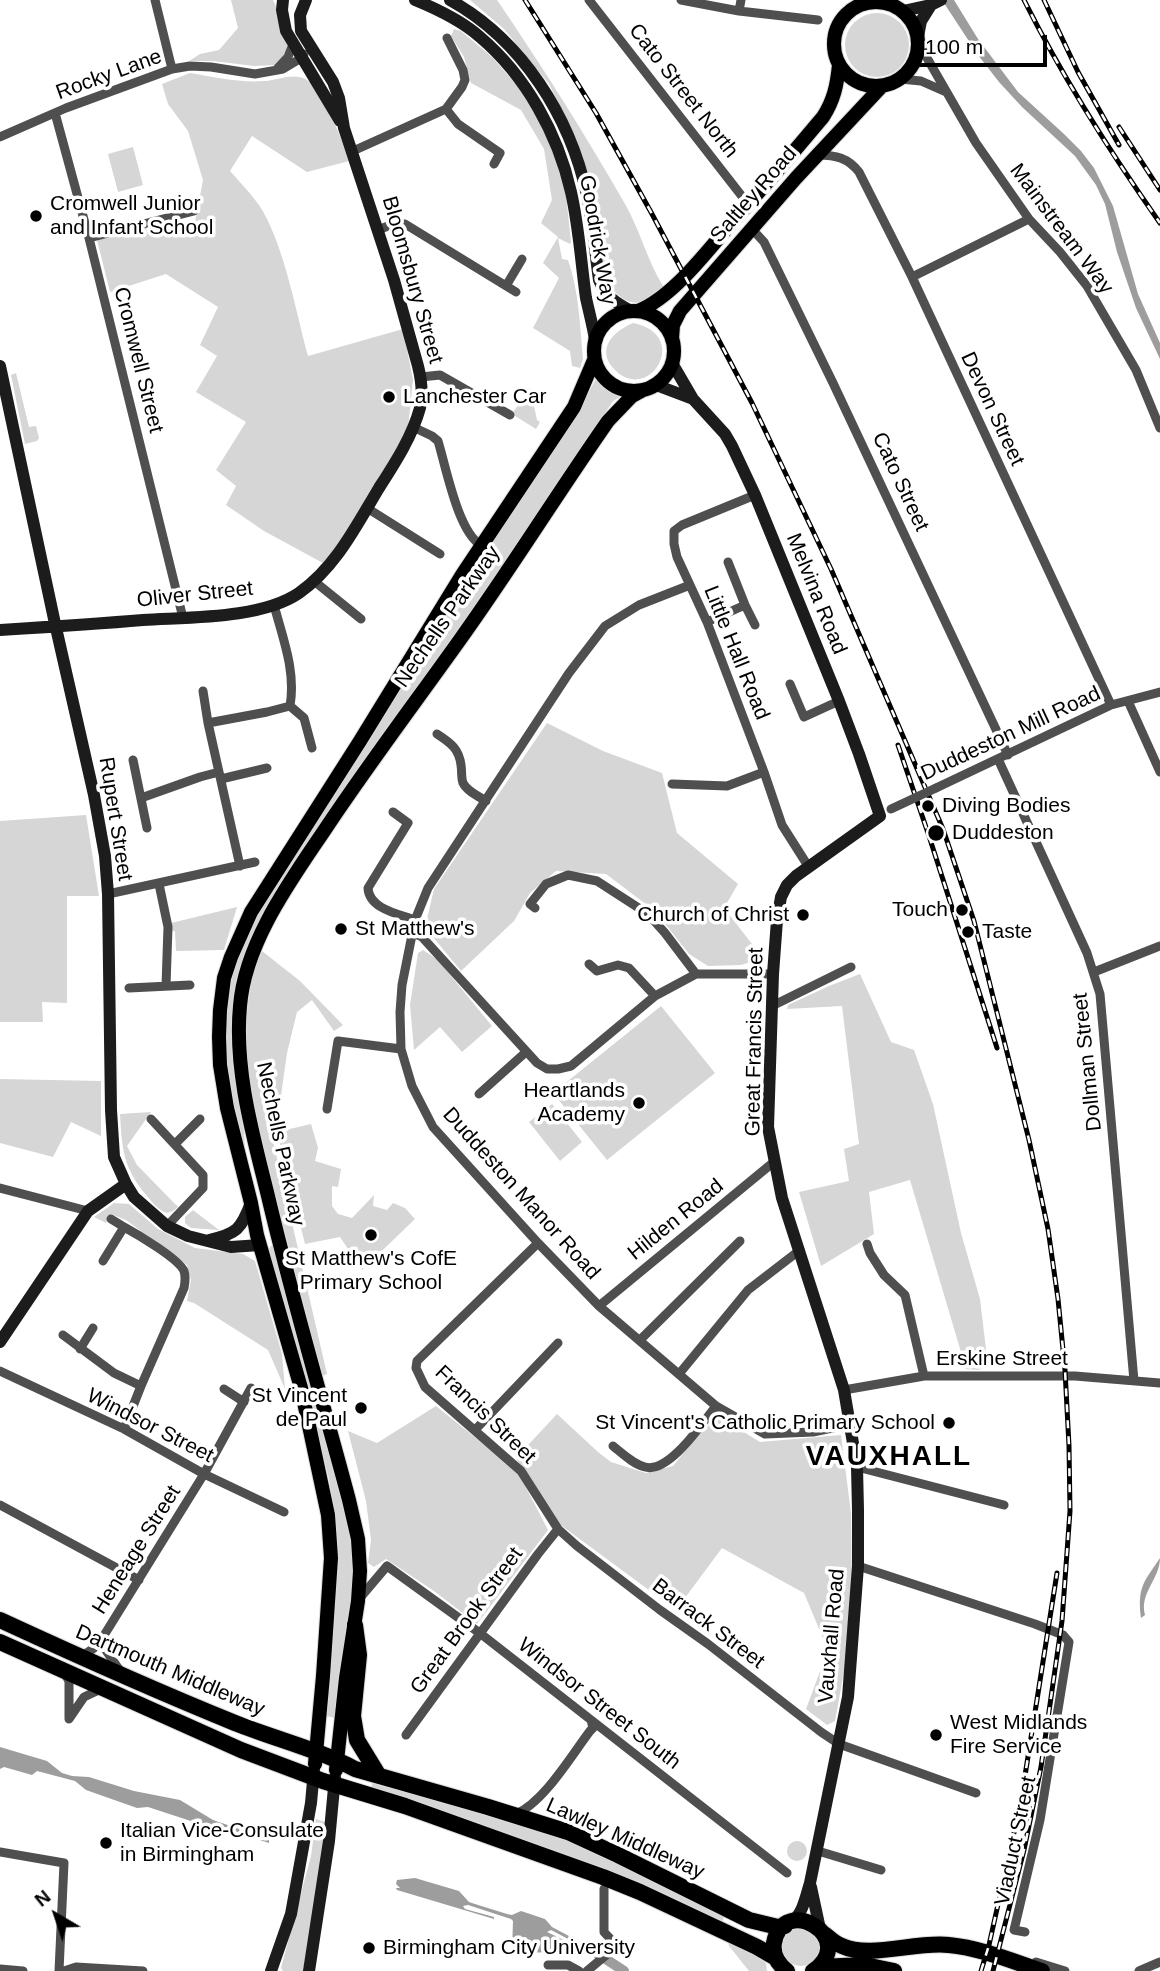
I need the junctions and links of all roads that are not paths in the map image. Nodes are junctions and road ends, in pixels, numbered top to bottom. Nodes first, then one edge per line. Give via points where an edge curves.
1 (155, 0) edge
2 (285, 0) edge
3 (305, 0) edge
4 (415, 0) edge
5 (450, 0) edge
6 (589, 0) edge
7 (681, 0) edge
8 (741, 0) edge
9 (936, 3) edge
10 (897, 6) edge
11 (848, 7) edge
12 (740, 11) junction
13 (818, 20) dead end
14 (301, 31) junction
15 (447, 38) dead end
16 (918, 40) junction
17 (293, 44) junction
18 (303, 57) junction
19 (839, 65) junction
20 (172, 69) junction
21 (275, 71) junction
22 (900, 79) junction
23 (883, 86) junction
24 (946, 92) junction
25 (446, 109) junction
26 (55, 113) junction
27 (344, 128) junction
28 (0, 137) edge
29 (353, 151) junction
30 (818, 155) junction
31 (494, 164) dead end
32 (748, 204) junction
33 (194, 211) dead end
34 (1029, 219) junction
35 (752, 229) junction
36 (377, 230) junction
37 (89, 238) junction
38 (522, 259) dead end
39 (912, 277) junction
40 (506, 286) junction
41 (516, 292) dead end
42 (635, 311) junction
43 (672, 339) junction
44 (595, 340) junction
45 (594, 360) junction
46 (672, 363) junction
47 (0, 366) edge
48 (421, 377) junction
49 (650, 388) junction
50 (693, 399) junction
51 (510, 415) dead end
52 (412, 427) junction
53 (1160, 428) edge
54 (755, 495) junction
55 (367, 508) junction
56 (481, 545) junction
57 (440, 554) dead end
58 (728, 562) dead end
59 (314, 581) junction
60 (691, 585) junction
61 (274, 605) junction
62 (745, 606) junction
63 (183, 618) junction
64 (361, 620) dead end
65 (707, 622) junction
66 (755, 625) dead end
67 (56, 626) junction
68 (0, 630) edge
69 (790, 684) dead end
70 (203, 691) dead end
71 (1160, 692) edge
72 (839, 701) junction
73 (1128, 701) junction
74 (1111, 705) junction
75 (290, 706) junction
76 (208, 723) junction
77 (437, 734) dead end
78 (312, 748) dead end
79 (1008, 755) junction
80 (998, 759) junction
81 (132, 760) dead end
82 (267, 768) dead end
83 (764, 772) junction
84 (1160, 772) edge
85 (220, 776) junction
86 (672, 784) dead end
87 (141, 798) junction
88 (486, 801) junction
89 (393, 812) dead end
90 (886, 813) junction
91 (148, 828) dead end
92 (255, 862) dead end
93 (240, 866) junction
94 (808, 866) junction
95 (159, 884) junction
96 (108, 894) junction
97 (530, 904) dead end
98 (415, 920) junction
99 (413, 933) junction
100 (1160, 946) edge
101 (850, 967) dead end
102 (595, 970) dead end
103 (1094, 972) junction
104 (696, 974) junction
105 (773, 974) junction
106 (190, 985) dead end
107 (166, 986) junction
108 (129, 988) dead end
109 (654, 996) junction
110 (772, 1006) junction
111 (401, 1049) junction
112 (526, 1052) junction
113 (480, 1079) dead end
114 (488, 1087) junction
115 (479, 1094) dead end
116 (327, 1109) dead end
117 (151, 1119) dead end
118 (200, 1119) dead end
119 (175, 1144) junction
120 (775, 1161) junction
121 (126, 1184) junction
122 (0, 1188) edge
123 (251, 1203) junction
124 (88, 1211) junction
125 (111, 1219) dead end
126 (167, 1226) junction
127 (124, 1227) junction
128 (265, 1236) junction
129 (205, 1240) junction
130 (740, 1241) dead end
131 (538, 1243) junction
132 (867, 1244) dead end
133 (800, 1250) junction
134 (103, 1261) dead end
135 (599, 1306) junction
136 (93, 1328) dead end
137 (63, 1335) dead end
138 (640, 1340) junction
139 (0, 1342) edge
140 (558, 1343) dead end
141 (80, 1349) junction
142 (0, 1371) edge
143 (679, 1374) junction
144 (924, 1376) junction
145 (1134, 1381) junction
146 (1160, 1383) edge
147 (141, 1386) junction
148 (251, 1388) dead end
149 (224, 1389) dead end
150 (844, 1390) junction
151 (244, 1402) junction
152 (716, 1406) junction
153 (851, 1424) junction
154 (124, 1429) junction
155 (475, 1430) junction
156 (613, 1446) dead end
157 (857, 1467) junction
158 (204, 1474) junction
159 (0, 1505) edge
160 (1004, 1505) dead end
161 (285, 1512) dead end
162 (558, 1529) junction
163 (858, 1566) junction
164 (139, 1580) junction
165 (358, 1601) junction
166 (0, 1619) edge
167 (355, 1625) junction
168 (481, 1634) junction
169 (0, 1642) edge
170 (100, 1642) junction
171 (81, 1657) junction
172 (63, 1670) junction
173 (123, 1674) junction
174 (103, 1688) junction
175 (591, 1720) junction
176 (406, 1735) dead end
177 (839, 1744) junction
178 (325, 1768) junction
179 (379, 1776) junction
180 (975, 1793) dead end
181 (540, 1798) junction
182 (513, 1815) junction
183 (538, 1822) junction
184 (818, 1851) junction
185 (0, 1852) edge
186 (881, 1870) dead end
187 (787, 1873) dead end
188 (810, 1883) junction
189 (604, 1889) dead end
190 (788, 1924) junction
191 (1025, 1931) dead end
192 (822, 1932) junction
193 (1000, 1957) junction
194 (1160, 1962) edge
195 (548, 1965) dead end
196 (779, 1966) edge
197 (0, 1969) edge
198 (816, 1969) edge
199 (22, 1971) edge
200 (62, 1971) edge
201 (143, 1971) edge
202 (271, 1971) edge
203 (309, 1971) edge
204 (579, 1971) edge
205 (587, 1971) edge
206 (894, 1971) edge
207 (1042, 1971) edge
208 (1065, 1971) edge
209 (1139, 1971) edge

1 - 20 street
2 - 3 main road
2 - 17 main road, Bloomsbury Street via 284,22
3 - 14 main road
4 - 44 main road, Goodrick Way via 480,36 540,111 569,183
5 - 42 main road, Goodrick Way via 491,27 534,74 552,104 570,139 587,195 602,287 607,296
6 - 32 street, Cato Street North
7 - 12 street
8 - 12 street
9 - 10 main road
9 - 16 main road via 921,21
10 - 11 main road via 872,2
10 - 16 main road via 910,18
11 - 19 main road via 835,38
12 - 13 street
14 - 18 street
14 - 27 main road, Bloomsbury Street via 332,82
15 - 25 street via 465,80
16 - 22 main road via 916,58
16 - 24 street, Mainstream Way
17 - 18 main road, Bloomsbury Street
17 - 21 street
18 - 21 street, Rocky Lane
18 - 27 main road, Bloomsbury Street
19 - 23 main road via 858,82
19 - 32 main road, Saltley Road via 832,103
20 - 21 street, Rocky Lane
20 - 26 street, Rocky Lane
22 - 23 main road
22 - 24 street via 921,81
23 - 30 main road, Saltley Road
24 - 34 street, Mainstream Way
25 - 29 street
25 - 31 street via 458,124 500,153
26 - 28 street, Rocky Lane
26 - 37 street, Cromwell Street
27 - 29 main road, Bloomsbury Street
29 - 36 main road, Bloomsbury Street
30 - 35 main road, Saltley Road
30 - 39 street, Devon Street via 835,156 854,165
32 - 42 main road, Saltley Road via 677,283 651,306
33 - 37 street
34 - 39 street
34 - 53 street, Mainstream Way via 1087,286 1136,370
35 - 43 main road, Saltley Road via 680,311
35 - 79 street, Cato Street via 764,242 834,383
36 - 40 street via 405,224
36 - 48 main road, Bloomsbury Street
37 - 63 street, Cromwell Street
38 - 40 street
39 - 74 street, Devon Street
40 - 41 street
42 - 43 main road via 659,321
42 - 44 main road via 608,320
43 - 46 main road
44 - 45 main road
45 - 49 main road via 607,382 618,389
45 - 56 main road, Nechells Parkway via 574,407
46 - 49 main road via 663,379
46 - 50 main road, Melvina Road
47 - 67 main road, Rupert Street
48 - 51 street via 440,375
48 - 52 main road, Bloomsbury Street via 421,406
49 - 50 main road, Melvina Road
49 - 128 main road, Nechells Parkway via 632,396 608,421 310,851 251,957 239,1024 240,1062 247,1144
50 - 54 main road, Melvina Road via 725,434
52 - 55 main road, Oliver Street
52 - 56 street via 438,442 457,507
54 - 60 street, Little Hall Road via 674,531 677,557
54 - 72 main road, Melvina Road
55 - 57 street
55 - 59 main road, Oliver Street via 343,548
56 - 123 main road, Nechells Parkway via 251,912 231,957 221,1003 221,1073
58 - 62 street
59 - 61 main road, Oliver Street
59 - 64 street
60 - 65 street, Little Hall Road
60 - 88 street, Duddeston Manor Road via 639,605 605,626
61 - 63 main road, Oliver Street
61 - 75 street via 292,669
62 - 65 street
62 - 66 street
63 - 67 main road, Oliver Street
65 - 83 street, Little Hall Road
67 - 68 main road, Oliver Street
67 - 96 main road, Rupert Street via 94,795
69 - 72 street via 804,717
70 - 76 street
71 - 73 street, Duddeston Mill Road
72 - 90 main road, Melvina Road
73 - 74 street, Duddeston Mill Road
73 - 84 street
74 - 79 street, Duddeston Mill Road
75 - 76 street
75 - 78 street via 304,718
76 - 85 street
77 - 88 street via 455,740 462,782
79 - 80 street, Duddeston Mill Road
80 - 90 street, Duddeston Mill Road, bridge
80 - 103 street, Dollman Street
81 - 87 street
82 - 85 street
83 - 86 street via 727,786
83 - 94 street, Little Hall Road via 782,825
85 - 87 street via 200,777
85 - 93 street
87 - 91 street
88 - 98 street, Duddeston Manor Road via 428,888
89 - 98 street via 411,825 368,894 376,905
90 - 94 main road, Great Francis Street
92 - 93 street
93 - 95 street
94 - 105 main road, Great Francis Street via 781,897
95 - 96 street
95 - 107 street via 168,927
96 - 121 main road, Rupert Street via 112,1146
97 - 104 street via 546,884 568,875 597,881 648,914
98 - 99 street, Duddeston Manor Road
99 - 111 street, Duddeston Manor Road via 402,987
99 - 112 street via 422,937
100 - 103 street
101 - 110 street
102 - 109 street via 618,965 629,968
103 - 145 street, Dollman Street via 1100,994
104 - 105 street
104 - 109 street
105 - 110 main road, Great Francis Street
106 - 107 street
107 - 108 street
109 - 112 street via 571,1066 547,1069
110 - 120 main road, Great Francis Street via 768,1127
111 - 116 street via 338,1041
111 - 131 street, Duddeston Manor Road via 412,1086 433,1127
112 - 114 street
113 - 114 street
114 - 115 street
117 - 119 street
118 - 119 street
119 - 126 street via 204,1182
120 - 133 main road, Great Francis Street
120 - 135 street, Hilden Road
121 - 124 main road
121 - 126 main road, Rupert Street
122 - 124 street
123 - 128 main road, Nechells Parkway
123 - 129 main road via 240,1228 228,1236
124 - 139 main road
125 - 127 street
126 - 129 main road, Rupert Street
127 - 134 street
127 - 147 street via 179,1265 185,1275 184,1288
128 - 129 main road, Rupert Street via 231,1247
128 - 165 main road, Nechells Parkway via 355,1526
128 - 178 main road, Nechells Parkway via 328,1515 331,1558 323,1676
130 - 138 street
131 - 135 street, Duddeston Manor Road
131 - 155 street, Francis Street via 417,1361 425,1387
132 - 144 street via 884,1276 905,1295
133 - 143 street via 748,1290
133 - 150 main road, Great Francis Street
135 - 138 street, Duddeston Manor Road
136 - 141 street
137 - 141 street
138 - 143 street, Duddeston Manor Road
140 - 155 street
141 - 147 street
142 - 154 street, Windsor Street
143 - 152 street, Duddeston Manor Road
144 - 145 street, Erskine Street via 1075,1376
144 - 150 street, Erskine Street
145 - 146 street, Erskine Street
147 - 154 street
148 - 151 street, Heneage Street
149 - 151 street
150 - 153 main road, Vauxhall Road
151 - 158 street, Heneage Street
152 - 153 street, Duddeston Manor Road via 765,1434 813,1432
152 - 156 street via 662,1465 647,1469
153 - 157 main road, Vauxhall Road
154 - 158 street, Windsor Street
155 - 162 street, Francis Street via 521,1471
157 - 160 street
157 - 163 main road, Vauxhall Road
158 - 161 street, Windsor Street
158 - 164 street, Heneage Street
159 - 164 street
162 - 168 street, Great Brook Street
162 - 177 street, Barrack Street
163 - 177 main road, Vauxhall Road via 848,1697
163 - 191 street, Viaduct Street via 1065,1637 1069,1646 1054,1743 1014,1930
164 - 170 street, Heneage Street
165 - 167 main road, Nechells Parkway
165 - 168 street, Windsor Street South via 387,1566
166 - 171 highway, Dartmouth Middleway
167 - 178 main road, Nechells Parkway
167 - 179 highway via 359,1655 353,1716 356,1740
168 - 175 street, Windsor Street South
168 - 176 street, Great Brook Street
169 - 172 highway, Dartmouth Middleway
170 - 171 street, Heneage Street
170 - 173 street, Heneage Street
171 - 173 highway, Dartmouth Middleway
172 - 174 highway, Dartmouth Middleway
172 - 174 street via 69,1681 69,1719 84,1698
173 - 178 highway, Dartmouth Middleway
174 - 178 highway, Dartmouth Middleway via 242,1750
175 - 181 street via 593,1728
175 - 187 street, Windsor Street South
177 - 180 street, Barrack Street
177 - 184 main road, Vauxhall Road
178 - 179 highway, Lawley Middleway
178 - 196 highway, Lawley Middleway via 405,1806 640,1892 757,1947
178 - 202 main road via 311,1803 291,1914
178 - 203 main road via 329,1841
179 - 182 highway, Lawley Middleway
181 - 182 street
181 - 183 street
182 - 183 highway, Lawley Middleway
183 - 190 highway, Lawley Middleway via 618,1855 750,1920 778,1927
184 - 186 street
184 - 188 main road, Vauxhall Road
185 - 200 street via 64,1863
188 - 190 main road, Vauxhall Road via 798,1917
188 - 192 main road, Vauxhall Road
189 - 205 street via 604,1932 617,1946
190 - 192 highway, Lawley Middleway via 807,1921
190 - 196 highway via 774,1940
192 - 193 highway via 839,1945 857,1950 937,1944
192 - 198 highway via 826,1955
193 - 207 highway
193 - 208 street via 1027,1959
194 - 209 street
195 - 204 street via 568,1965
197 - 199 street
198 - 206 highway via 866,1965
200 - 201 street via 76,1967

